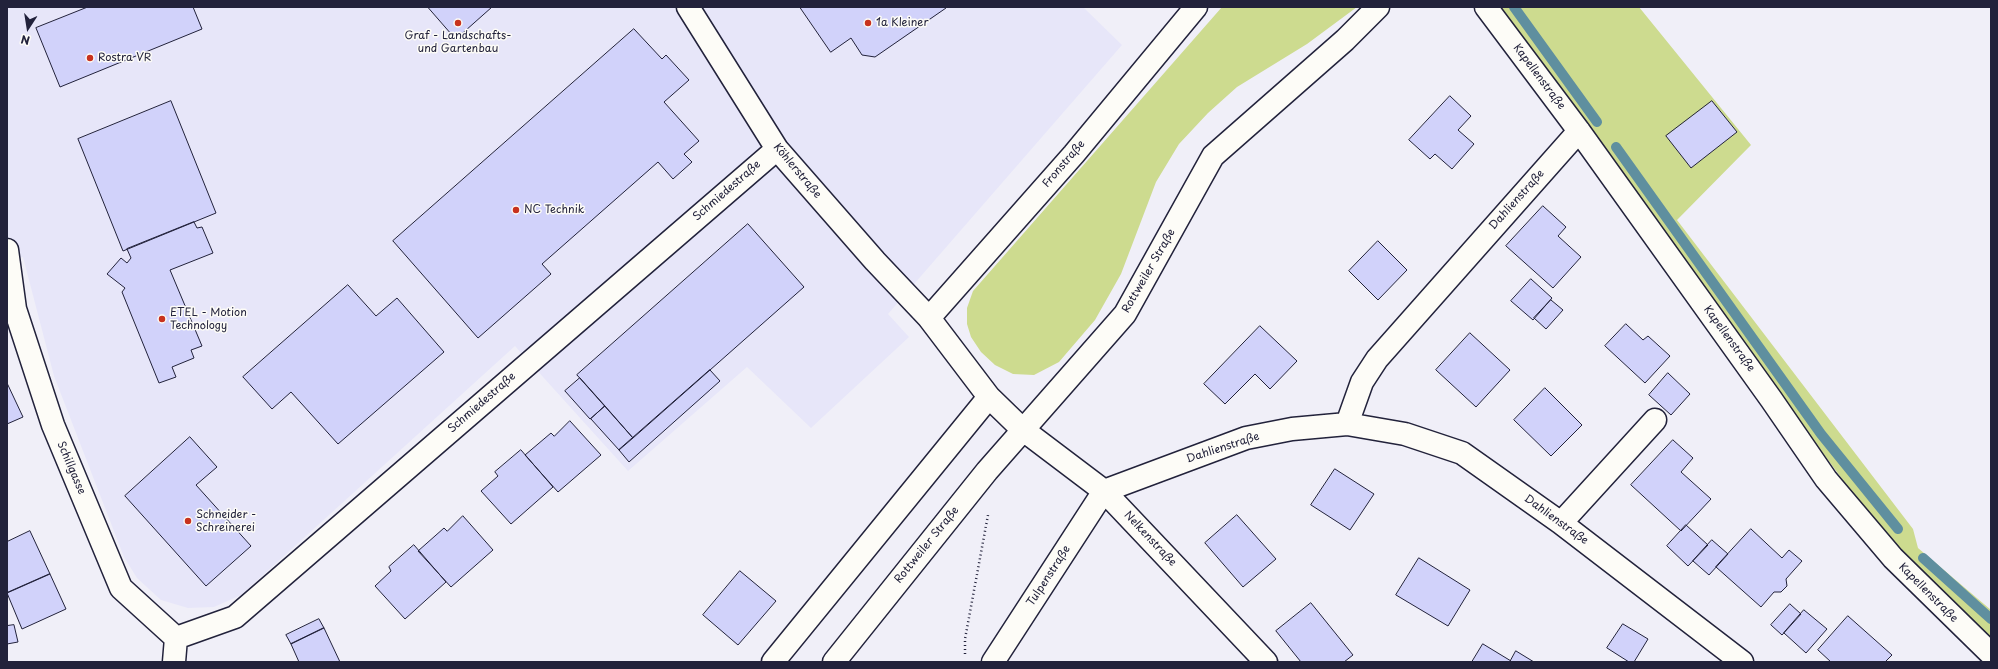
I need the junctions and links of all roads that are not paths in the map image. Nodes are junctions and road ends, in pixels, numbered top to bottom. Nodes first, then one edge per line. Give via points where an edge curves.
1 (688, 7) edge
2 (1378, 7) edge
3 (1486, 7) edge
4 (1193, 8) edge
5 (1579, 131) junction
6 (776, 149) junction
7 (7, 250) edge
8 (929, 318) junction
9 (988, 397) junction
10 (1654, 420) dead end
11 (1347, 424) junction
12 (1022, 429) junction
13 (1104, 490) junction
14 (1561, 523) junction
15 (176, 638) junction
16 (1991, 654) edge
17 (174, 662) edge
18 (773, 662) edge
19 (834, 662) edge
20 (993, 662) edge
21 (1266, 662) edge
22 (1742, 662) edge

1 - 6 street, Köhlerstraße
2 - 12 street, Rottweiler Straße via 1345,40 1213,156 1125,314
3 - 5 street, Kapellenstraße
4 - 8 street, Fronstraße via 1074,154
5 - 11 street, Dahlienstraße via 1377,359 1362,382
5 - 16 street, Kapellenstraße via 1826,479 1893,558
6 - 8 street, Köhlerstraße
6 - 15 street, Schmiedestraße via 235,617
7 - 15 street, Schillgasse via 15,309 53,425 121,588
8 - 9 street
9 - 12 street
9 - 18 street
10 - 14 street
11 - 13 street, Dahlienstraße via 1292,429 1246,438
11 - 14 street, Dahlienstraße via 1405,434 1462,453
12 - 13 street, Nelkenstraße
12 - 19 street, Rottweiler Straße
13 - 20 street, Tulpenstraße
13 - 21 street, Nelkenstraße
14 - 22 street, Dahlienstraße
15 - 17 street

